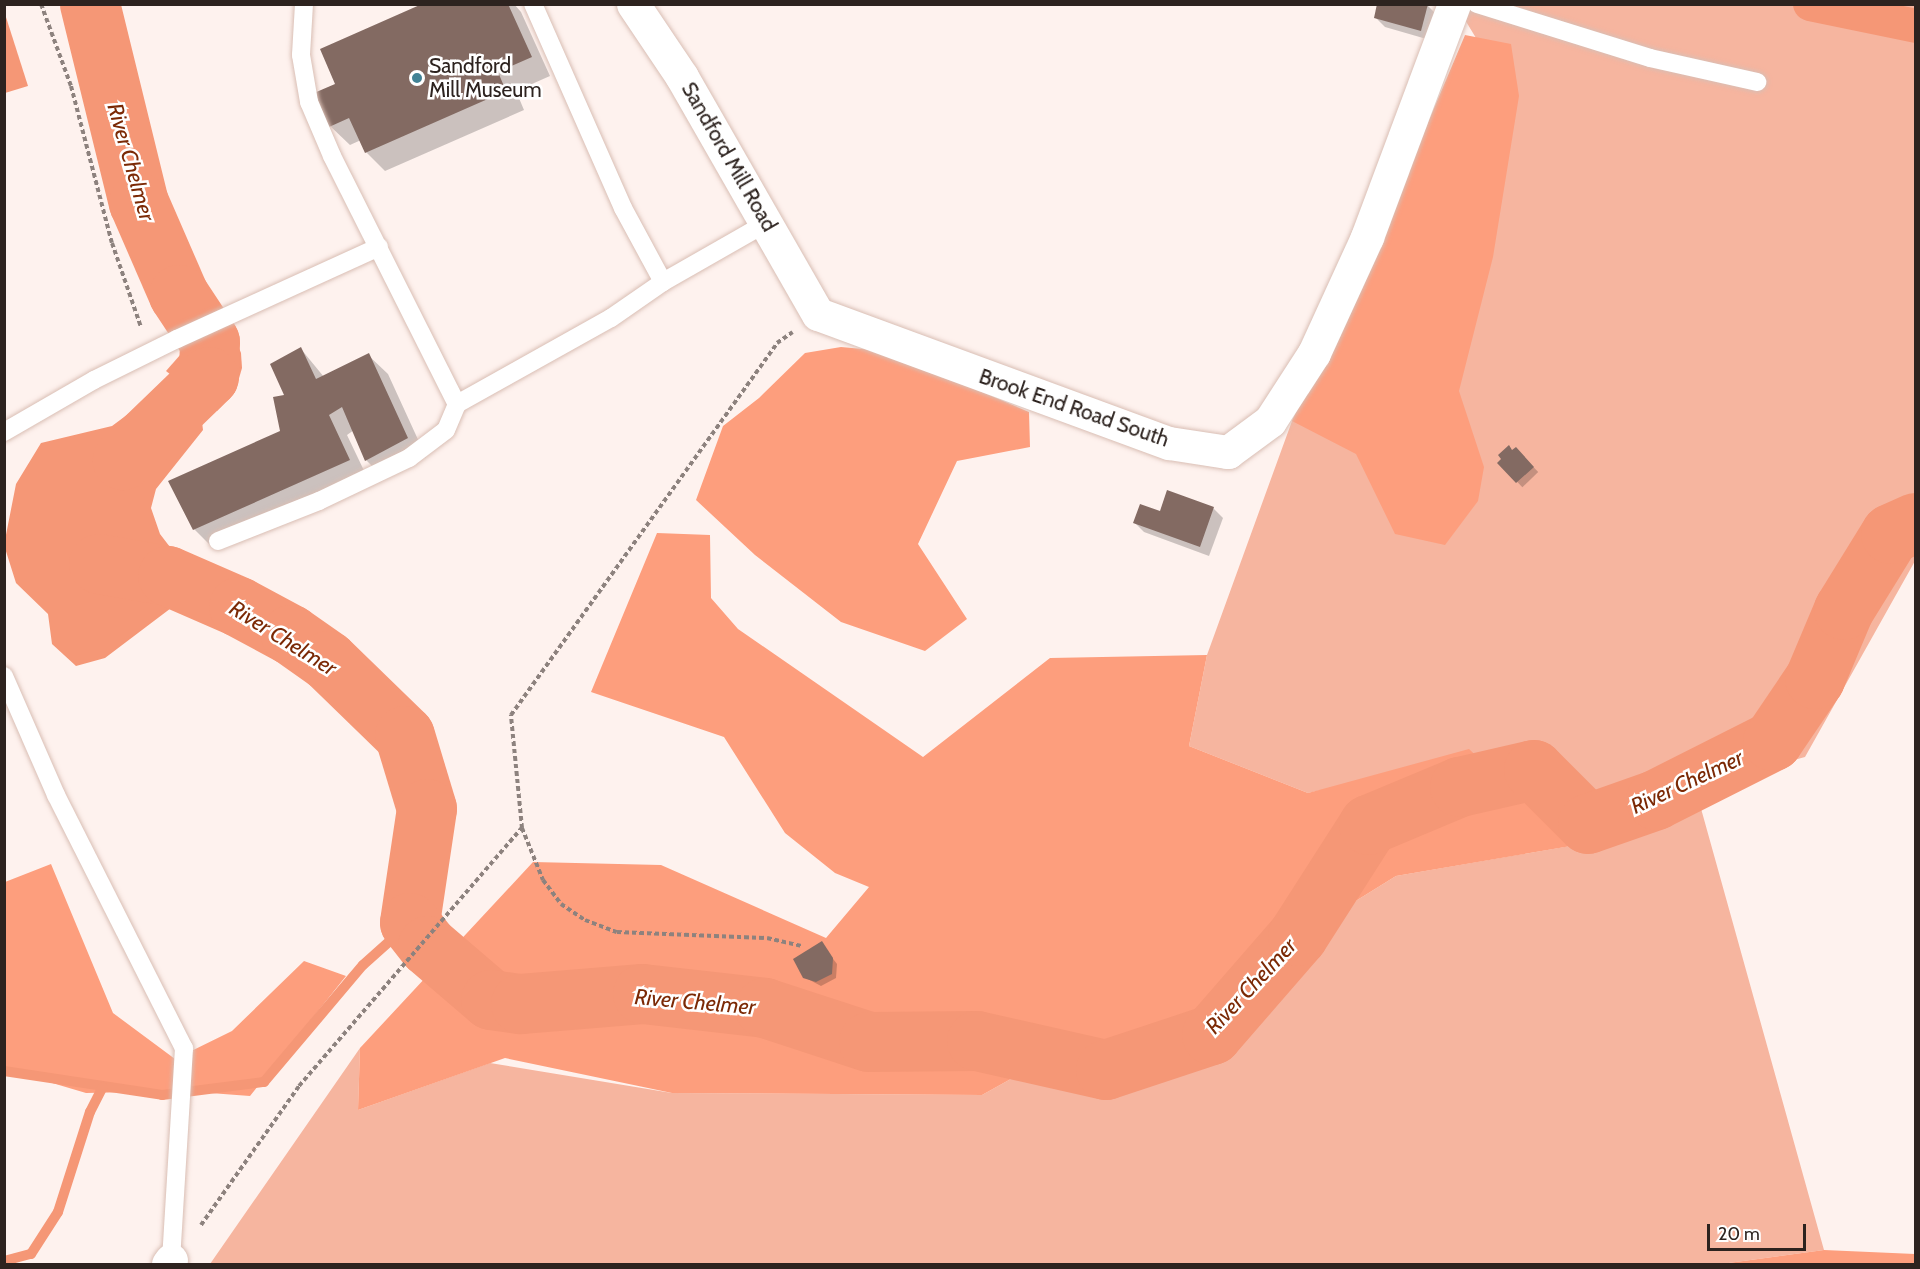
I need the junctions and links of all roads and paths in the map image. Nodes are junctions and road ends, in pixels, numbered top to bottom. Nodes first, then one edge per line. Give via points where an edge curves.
1 (41, 4) edge
2 (304, 4) edge
3 (533, 4) edge
4 (633, 4) edge
5 (1454, 4) edge
6 (1478, 4) edge
7 (1757, 82) dead end
8 (768, 222) junction
9 (379, 247) junction
10 (663, 282) junction
11 (818, 314) junction
12 (150, 353) junction
13 (457, 404) junction
14 (4, 432) edge
15 (218, 541) dead end
16 (4, 676) edge
17 (522, 828) junction
18 (801, 946) dead end
19 (170, 1262) edge

1 - 12 path via 71,86 112,243
2 - 9 lane via 301,55 309,102
3 - 10 lane via 623,208
4 - 8 street, Sandford Mill Road via 682,77
5 - 11 street, Brook End Road South via 1367,237 1314,352 1270,421 1228,452 1168,443
6 - 7 lane via 1650,58
8 - 10 lane
8 - 11 street, Sandford Mill Road
9 - 12 lane
9 - 13 lane
10 - 13 lane via 611,318
11 - 17 path via 777,342 511,715
12 - 14 lane
13 - 15 lane via 446,430 409,458 320,501
16 - 19 lane via 56,795 184,1048
17 - 18 path via 543,880 561,904 585,920 617,932 767,938
17 - 19 path via 299,1086 199,1229

